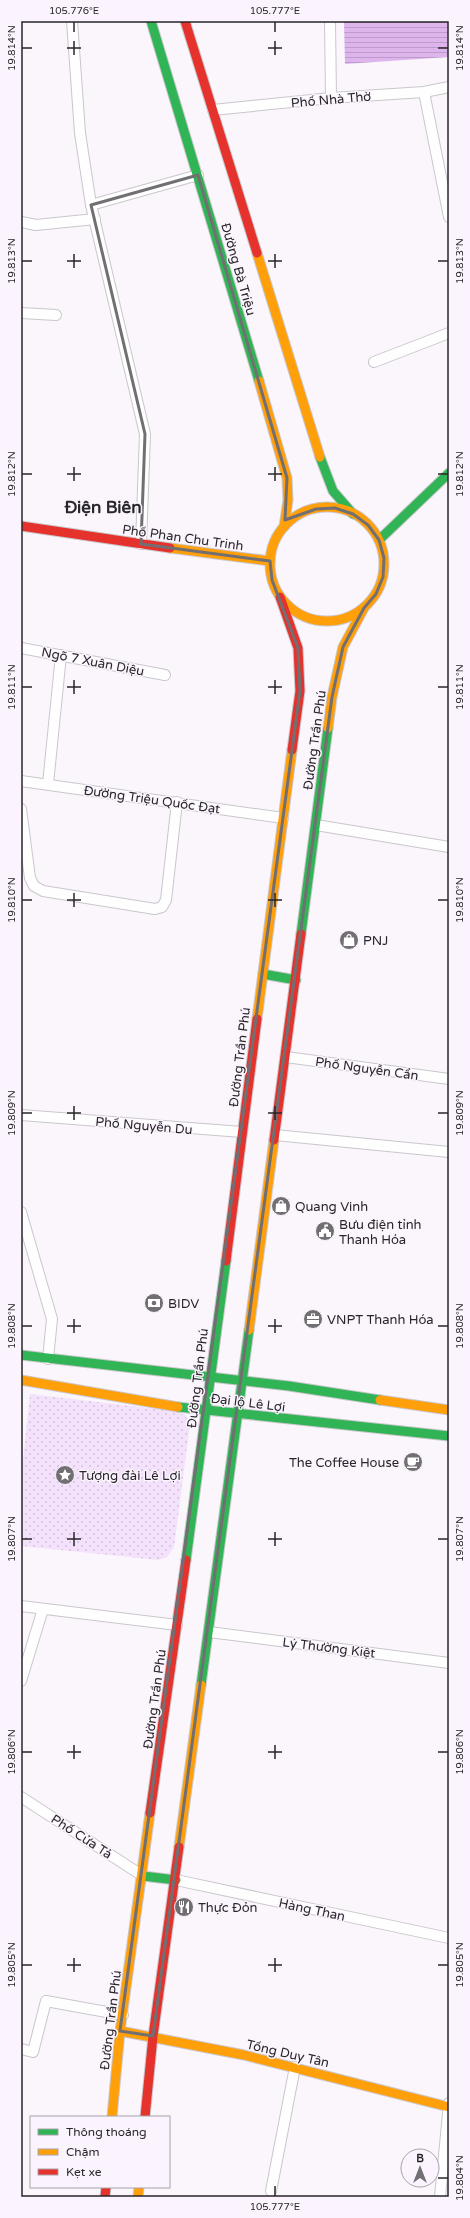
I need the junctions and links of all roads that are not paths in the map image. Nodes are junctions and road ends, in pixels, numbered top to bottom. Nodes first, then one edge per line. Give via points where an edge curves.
1 (72, 21) edge
2 (151, 21) edge
3 (185, 21) edge
4 (330, 21) edge
5 (449, 86) edge
6 (424, 92) junction
7 (330, 98) junction
8 (213, 110) junction
9 (198, 175) junction
10 (91, 205) junction
11 (449, 217) edge
12 (94, 219) junction
13 (21, 222) edge
14 (21, 313) edge
15 (56, 315) dead end
16 (449, 333) edge
17 (374, 362) dead end
18 (449, 473) edge
19 (353, 514) junction
20 (21, 526) edge
21 (284, 527) junction
22 (379, 540) junction
23 (141, 544) junction
24 (270, 561) junction
25 (280, 597) junction
26 (364, 608) junction
27 (21, 648) edge
28 (62, 655) junction
29 (165, 675) dead end
30 (21, 781) edge
31 (48, 784) junction
32 (176, 802) junction
33 (21, 809) edge
34 (283, 818) junction
35 (316, 825) junction
36 (449, 847) edge
37 (263, 974) junction
38 (296, 980) junction
39 (286, 1057) junction
40 (449, 1079) edge
41 (21, 1115) edge
42 (242, 1132) junction
43 (275, 1135) junction
44 (449, 1152) edge
45 (21, 1212) edge
46 (21, 1355) edge
47 (48, 1359) junction
48 (210, 1377) junction
49 (21, 1380) edge
50 (243, 1381) junction
51 (206, 1410) junction
52 (449, 1410) edge
53 (238, 1414) junction
54 (449, 1436) edge
55 (21, 1606) edge
56 (43, 1609) junction
57 (177, 1625) junction
58 (209, 1632) junction
59 (449, 1663) edge
60 (21, 1682) edge
61 (21, 1797) edge
62 (143, 1876) junction
63 (176, 1880) junction
64 (449, 1938) edge
65 (123, 2015) junction
66 (120, 2031) junction
67 (153, 2036) junction
68 (21, 2049) edge
69 (295, 2068) junction
70 (449, 2105) edge
71 (112, 2116) edge
72 (145, 2116) edge
73 (271, 2191) dead end
74 (440, 2197) edge

1 - 10 street via 80,133
2 - 9 main road, Đường Bà Triệu
3 - 8 main road, Đường Bà Triệu
4 - 7 street
5 - 6 street, Phố Nhà Thờ
6 - 7 street, Phố Nhà Thờ
6 - 11 street
7 - 8 street, Phố Nhà Thờ
8 - 19 main road, Đường Bà Triệu via 323,467 333,491
9 - 10 street
9 - 21 main road, Đường Bà Triệu via 287,478 288,500
10 - 12 street
12 - 13 street via 36,225
12 - 23 street via 145,434
14 - 15 street
16 - 17 street
18 - 22 main road
19 - 21 main road via 335,508 316,508 299,515
19 - 22 main road via 368,525
20 - 23 main road, Phố Phan Chu Trinh
21 - 24 main road via 274,543
22 - 26 main road via 384,558 383,577 376,594
23 - 24 main road, Phố Phan Chu Trinh
24 - 25 main road via 272,580
25 - 26 main road via 293,610 316,620 347,618
25 - 34 main road, Đường Trần Phú via 298,648 300,691
26 - 35 main road, Đường Trần Phú via 343,647 332,696
27 - 28 street, Ngõ 7 Xuân Diệu
28 - 29 street, Ngõ 7 Xuân Diệu
28 - 31 street
30 - 31 street, Đường Triệu Quốc Đạt
31 - 32 street, Đường Triệu Quốc Đạt
32 - 33 street via 166,900 162,907 155,910 43,891 34,886 30,878
32 - 34 street, Đường Triệu Quốc Đạt
34 - 37 main road, Đường Trần Phú
35 - 36 street
35 - 38 main road, Đường Trần Phú
37 - 38 main road
37 - 42 main road, Đường Trần Phú
38 - 39 main road, Đường Trần Phú
39 - 40 street, Phố Nguyễn Cẩn
39 - 43 main road, Đường Trần Phú
41 - 42 street, Phố Nguyễn Du
42 - 48 main road, Đường Trần Phú
43 - 44 street
43 - 50 main road, Đường Trần Phú
45 - 47 street via 52,1319
46 - 47 main road, Đại lộ Lê Lợi
47 - 48 main road, Đại lộ Lê Lợi
48 - 50 main road, Đại lộ Lê Lợi
48 - 51 main road, Đường Trần Phú
49 - 51 main road, Đại lộ Lê Lợi
50 - 52 main road, Đại lộ Lê Lợi
50 - 53 main road, Đường Trần Phú
51 - 53 main road, Đại lộ Lê Lợi
51 - 57 main road, Đường Trần Phú
53 - 54 main road, Đại lộ Lê Lợi
53 - 58 main road, Đường Trần Phú
55 - 56 street
56 - 57 street
56 - 60 street
57 - 62 main road, Đường Trần Phú
58 - 59 street, Lý Thường Kiệt
58 - 63 main road, Đường Trần Phú
61 - 62 street, Phố Cửa Tả
62 - 63 main road
62 - 65 main road, Đường Trần Phú
63 - 64 street, Hàng Than
63 - 67 main road, Đường Trần Phú
65 - 66 main road, Đường Trần Phú
65 - 68 street via 46,2002 33,2052
66 - 67 main road, Tống Duy Tân
66 - 71 main road, Đường Trần Phú
67 - 69 main road, Tống Duy Tân
67 - 72 main road, Đường Trần Phú
69 - 70 main road, Tống Duy Tân
69 - 73 street
70 - 74 street

